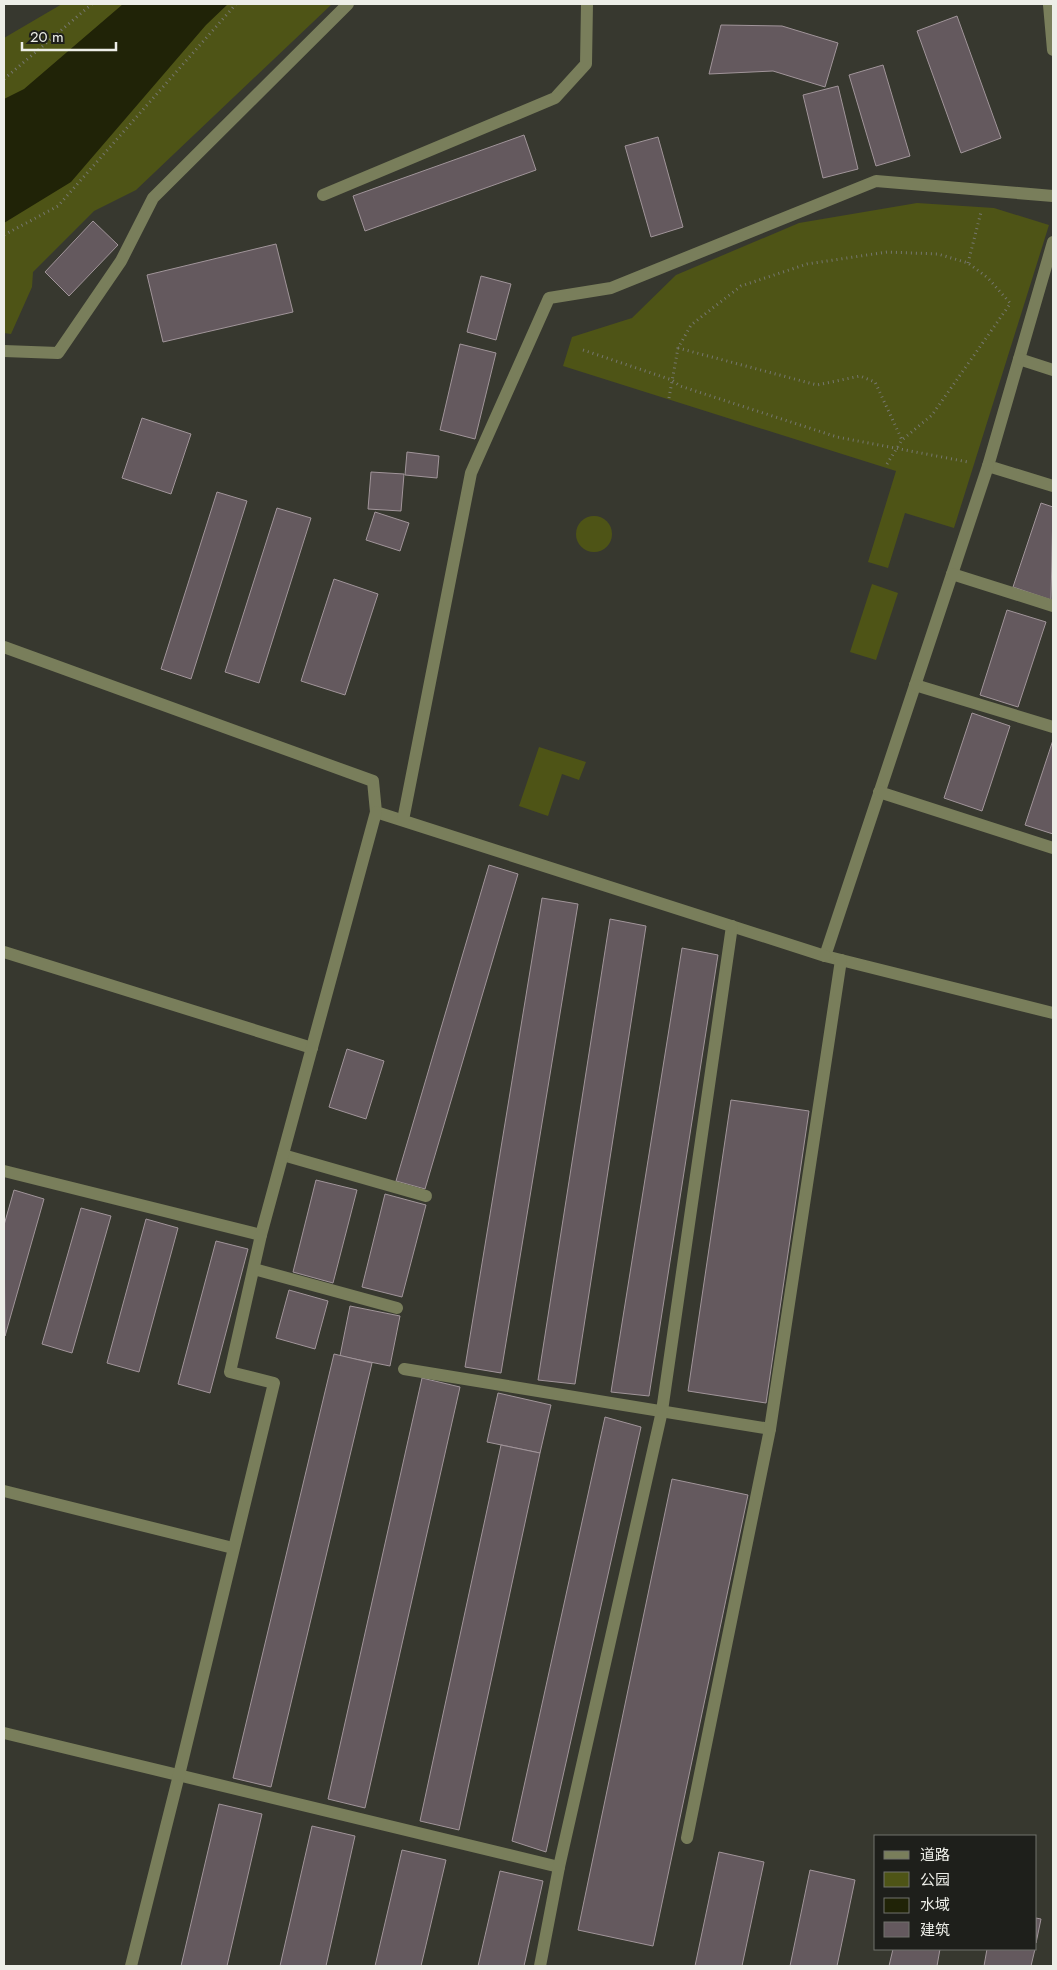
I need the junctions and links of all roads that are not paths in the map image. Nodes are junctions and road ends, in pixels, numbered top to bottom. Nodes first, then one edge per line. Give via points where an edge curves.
1 (348, 4) edge
2 (586, 4) edge
3 (1053, 4) edge
4 (1053, 50) edge
5 (323, 195) dead end
6 (1053, 196) edge
7 (1053, 247) edge
8 (4, 351) edge
9 (1019, 359) junction
10 (1053, 370) edge
11 (988, 466) junction
12 (1053, 486) edge
13 (952, 574) junction
14 (1053, 606) edge
15 (4, 647) edge
16 (915, 685) junction
17 (1053, 728) edge
18 (879, 792) junction
19 (376, 812) junction
20 (403, 820) junction
21 (1053, 848) edge
22 (732, 926) junction
23 (4, 952) edge
24 (825, 956) junction
25 (840, 960) junction
26 (1053, 1013) edge
27 (312, 1048) junction
28 (283, 1155) junction
29 (4, 1171) edge
30 (426, 1196) dead end
31 (261, 1235) junction
32 (254, 1269) junction
33 (397, 1308) dead end
34 (404, 1369) dead end
35 (662, 1412) junction
36 (770, 1429) junction
37 (4, 1492) edge
38 (233, 1548) junction
39 (4, 1733) edge
40 (179, 1775) junction
41 (687, 1838) dead end
42 (559, 1867) junction
43 (131, 1966) edge
44 (540, 1966) edge

1 - 8 street via 153,198 121,262 58,353
2 - 5 street via 586,64 555,98
3 - 4 street via 1049,5
6 - 20 street via 876,181 611,288 549,298 471,473
7 - 9 street
9 - 10 street
9 - 11 street
11 - 12 street
11 - 13 street
13 - 14 street
13 - 16 street
15 - 19 street via 373,780
16 - 17 street
16 - 18 street
18 - 21 street
18 - 24 street
19 - 20 street
19 - 27 street
20 - 22 street
22 - 24 street
22 - 35 street
23 - 27 street
24 - 25 street
25 - 26 street
25 - 36 street
27 - 28 street
28 - 30 street
28 - 31 street
29 - 31 street
31 - 32 street
32 - 33 street
32 - 38 street via 230,1372 274,1383
34 - 35 street
35 - 36 street
35 - 42 street
36 - 41 street
37 - 38 street
38 - 40 street
39 - 40 street
40 - 42 street
40 - 43 street
42 - 44 street

